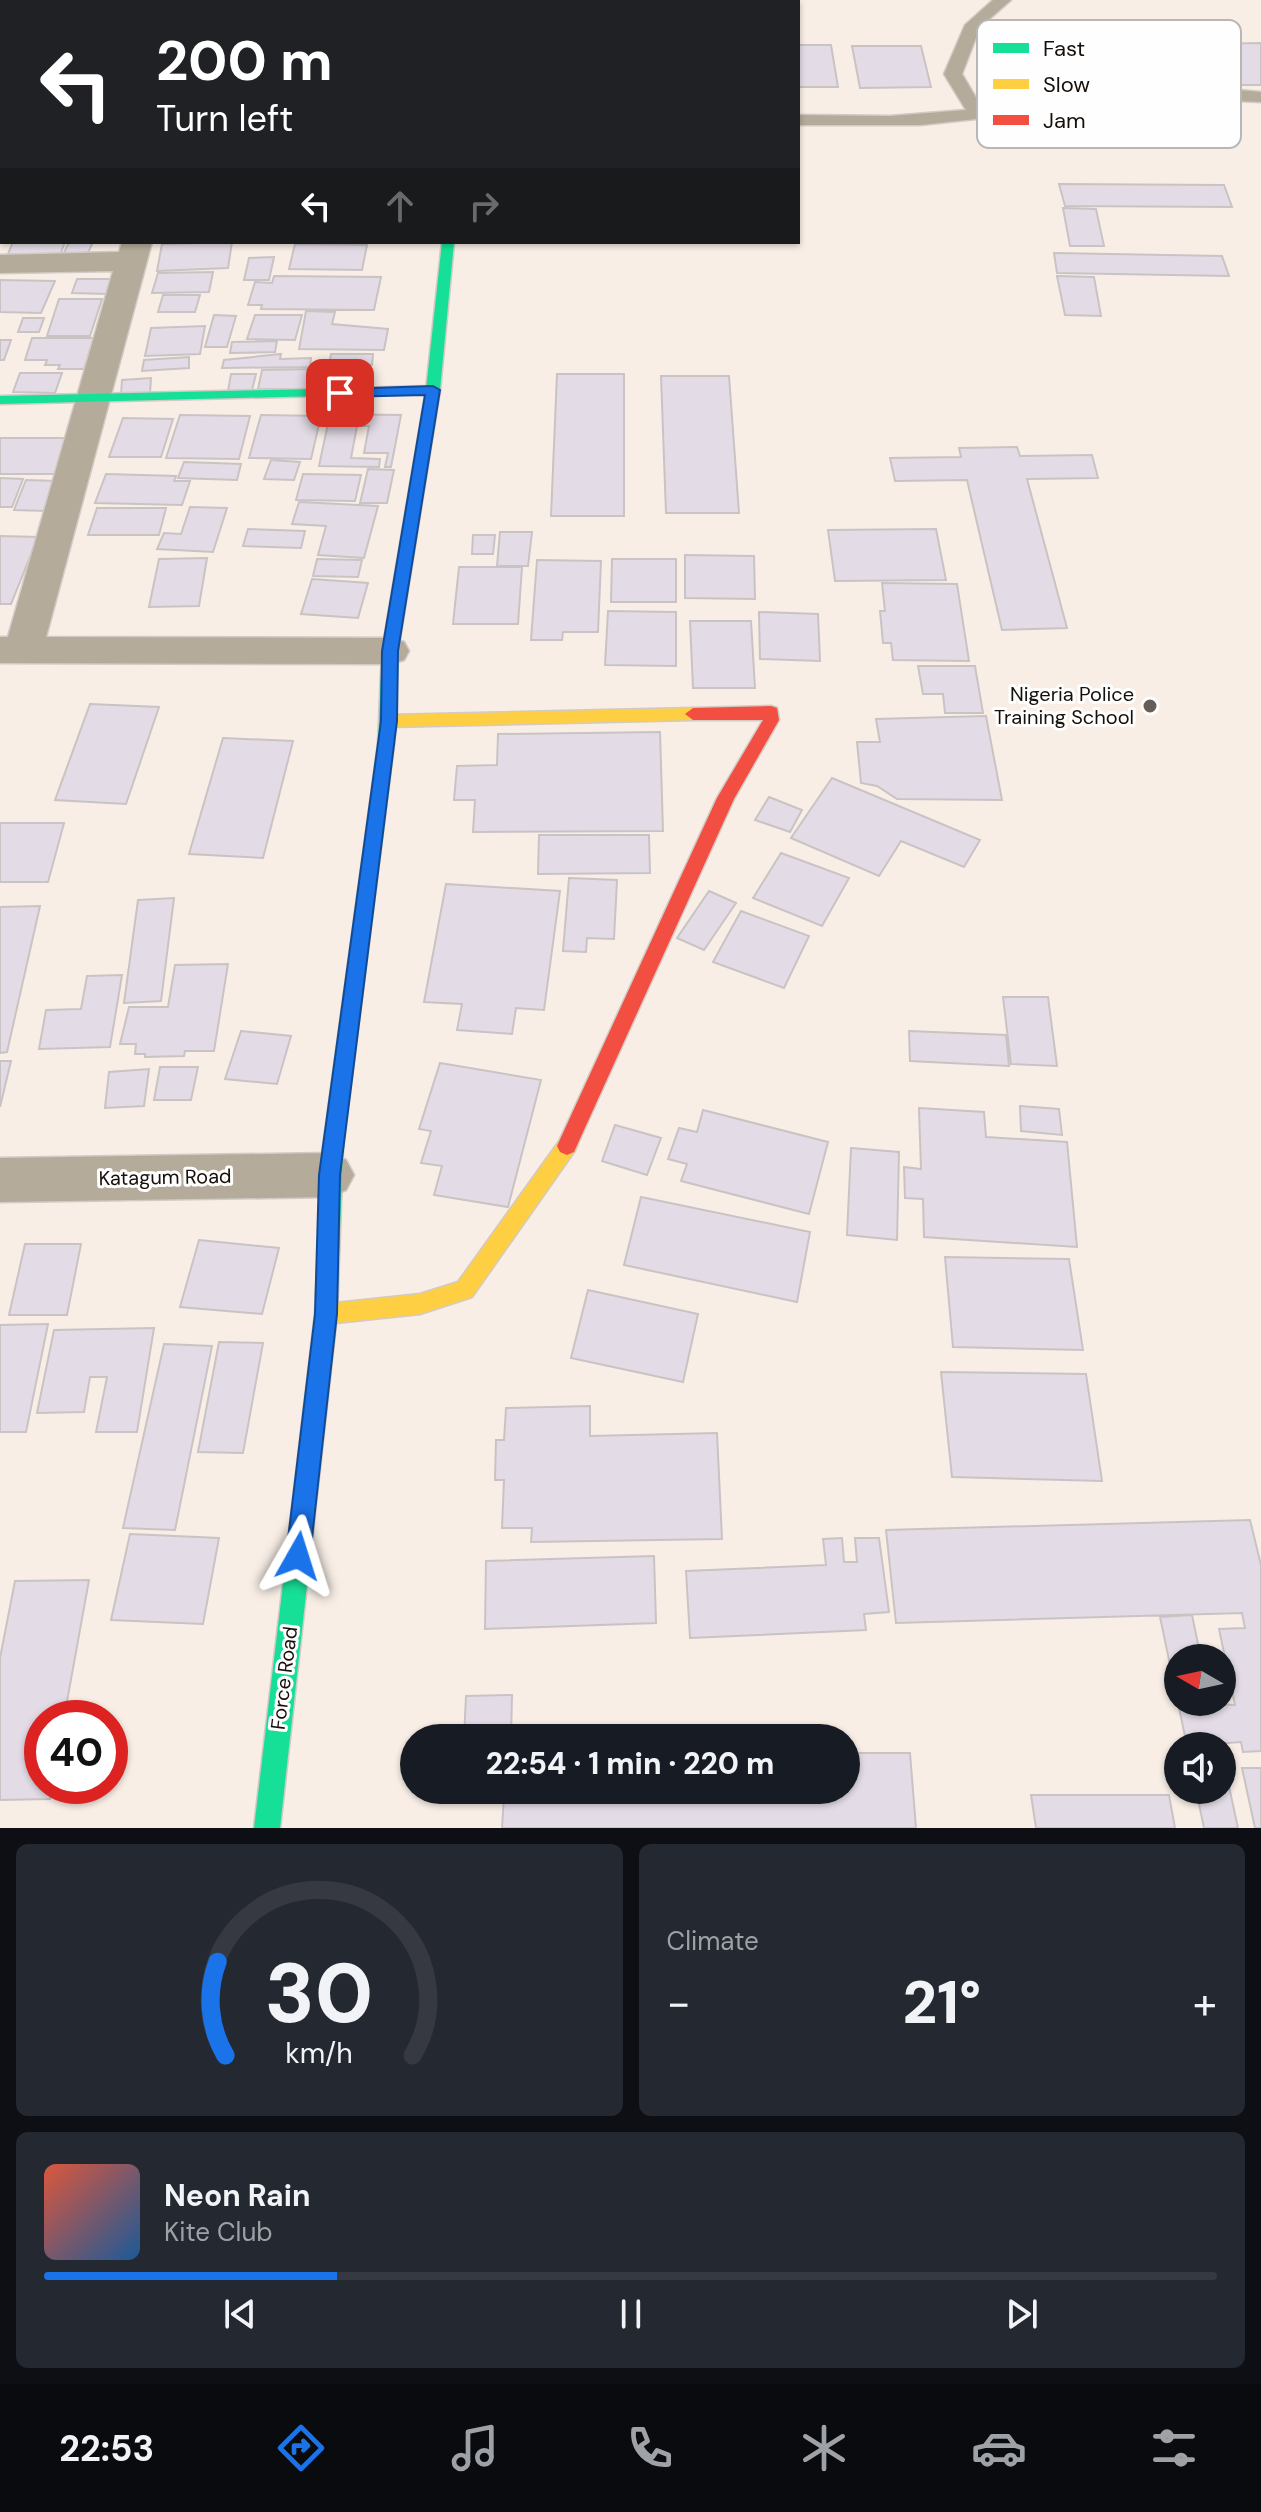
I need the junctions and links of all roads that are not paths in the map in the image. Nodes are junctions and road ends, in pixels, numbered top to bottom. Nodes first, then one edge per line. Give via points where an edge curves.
1 (1003, 0) edge
2 (979, 20) edge
3 (977, 22) edge
4 (1241, 95) edge
5 (1261, 97) edge
6 (976, 112) joint
7 (800, 120) edge
8 (448, 244) edge
9 (133, 251) edge
10 (0, 264) edge
11 (433, 390) junction
12 (91, 399) junction
13 (0, 400) edge
14 (11, 650) edge
15 (390, 651) junction
16 (389, 721) junction
17 (329, 1175) junction
18 (0, 1180) edge
19 (326, 1314) junction
20 (267, 1828) edge

1 - 2 lane
3 - 6 lane via 953,74
4 - 5 lane
6 - 7 lane via 920,120
8 - 11 street, Force Road
9 - 10 street
9 - 12 street
11 - 12 street
11 - 15 street, Force Road
12 - 13 street
12 - 14 street
14 - 15 street
15 - 16 street, Force Road
16 - 17 street, Force Road
16 - 19 street via 771,712 726,798 569,1143 465,1290 420,1304
17 - 18 street, Katagum Road
17 - 19 street, Force Road
19 - 20 street, Force Road

